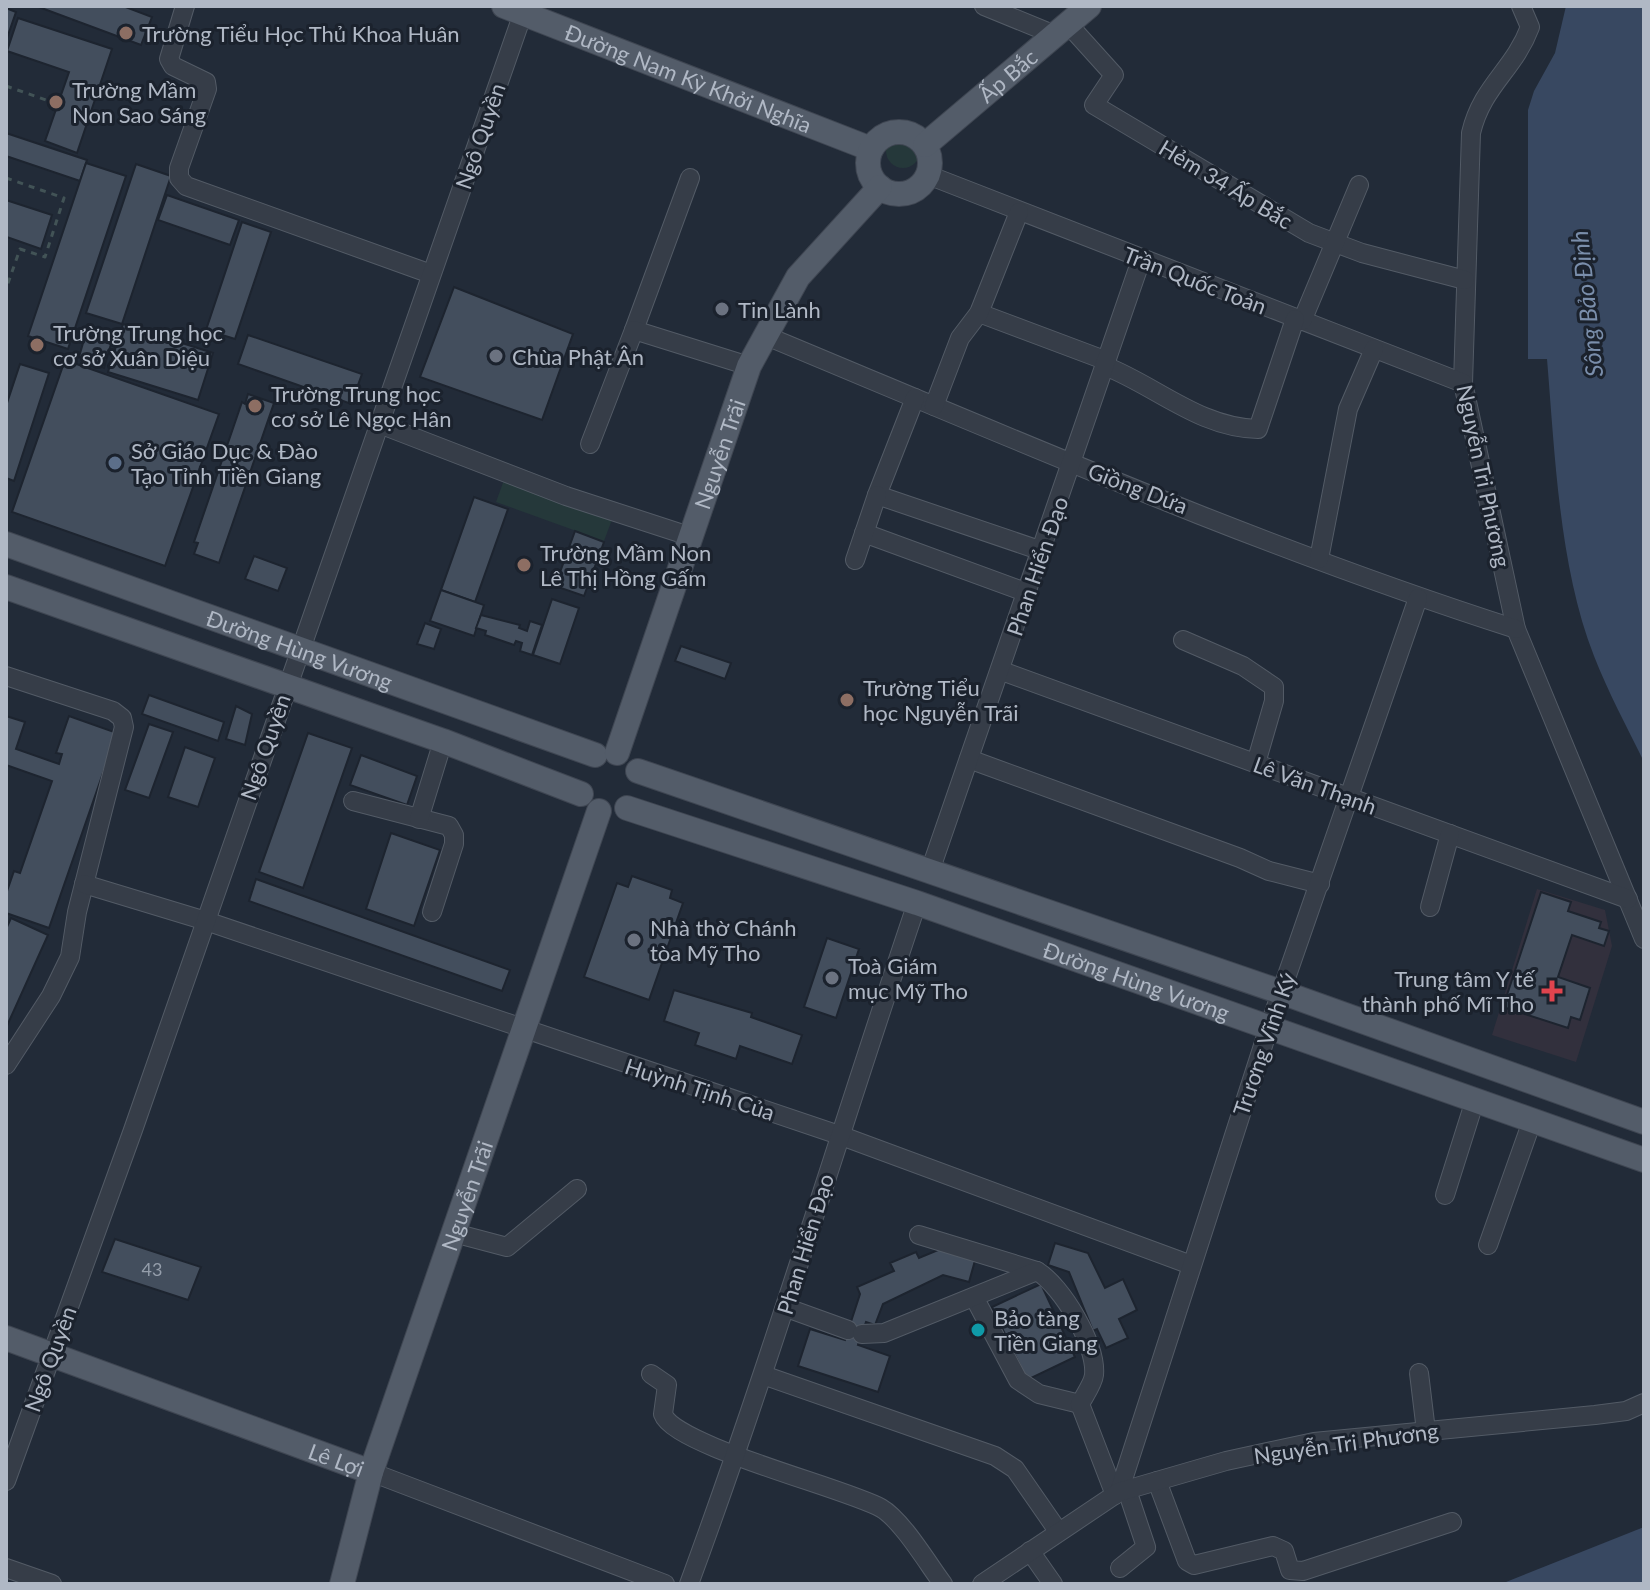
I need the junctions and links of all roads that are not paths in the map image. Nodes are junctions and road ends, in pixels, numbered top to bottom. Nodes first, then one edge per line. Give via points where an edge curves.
1 (185, 6) edge
2 (984, 6) edge
3 (1089, 6) edge
4 (1521, 6) edge
5 (514, 10) edge
6 (1061, 30) junction
7 (925, 145) junction
8 (871, 149) junction
9 (928, 175) junction
10 (690, 178) dead end
11 (1359, 185) dead end
12 (880, 187) junction
13 (1019, 212) junction
14 (1333, 243) junction
15 (1141, 260) junction
16 (431, 274) junction
17 (1465, 280) junction
18 (979, 313) junction
19 (1298, 320) junction
20 (634, 330) junction
21 (764, 335) junction
22 (1374, 349) junction
23 (1106, 364) junction
24 (749, 366) junction
25 (1463, 383) junction
26 (915, 398) junction
27 (934, 406) junction
28 (382, 425) junction
29 (590, 444) dead end
30 (1073, 463) junction
31 (877, 495) junction
32 (864, 533) junction
33 (689, 536) junction
34 (6, 544) edge
35 (1042, 551) junction
36 (1319, 559) junction
37 (855, 560) dead end
38 (6, 587) edge
39 (1028, 593) junction
40 (1418, 598) junction
41 (1516, 629) junction
42 (1183, 640) dead end
43 (300, 648) junction
44 (1002, 671) junction
45 (6, 676) edge
46 (286, 685) junction
47 (443, 741) junction
48 (606, 754) junction
49 (969, 759) junction
50 (1256, 763) junction
51 (638, 771) junction
52 (581, 794) junction
53 (1349, 797) junction
54 (353, 801) dead end
55 (627, 808) junction
56 (599, 811) junction
57 (419, 819) junction
58 (1450, 834) junction
59 (930, 871) junction
60 (84, 884) junction
61 (1320, 884) junction
62 (1628, 899) junction
63 (917, 903) junction
64 (1430, 907) dead end
65 (432, 912) dead end
66 (206, 921) junction
67 (1644, 939) edge
68 (1281, 992) junction
69 (1269, 1027) junction
70 (523, 1030) junction
71 (6, 1065) edge
72 (1475, 1100) junction
73 (1532, 1121) junction
74 (1644, 1122) edge
75 (839, 1135) junction
76 (1644, 1160) edge
77 (577, 1189) dead end
78 (1445, 1195) dead end
79 (454, 1233) junction
80 (919, 1235) dead end
81 (1488, 1245) dead end
82 (1191, 1265) junction
83 (1037, 1271) junction
84 (974, 1297) junction
85 (787, 1308) junction
86 (6, 1338) edge
87 (52, 1354) junction
88 (1419, 1373) dead end
89 (651, 1374) dead end
90 (763, 1375) junction
91 (1644, 1403) edge
92 (1080, 1404) junction
93 (1426, 1431) junction
94 (737, 1456) junction
95 (371, 1472) junction
96 (6, 1481) edge
97 (1157, 1481) junction
98 (1120, 1493) junction
99 (1452, 1522) dead end
100 (1058, 1531) junction
101 (1030, 1551) junction
102 (6, 1568) edge
103 (1120, 1568) dead end
104 (52, 1584) edge
105 (342, 1584) edge
106 (665, 1584) edge
107 (689, 1584) edge
108 (943, 1584) edge
109 (982, 1584) edge
110 (1053, 1584) edge

1 - 16 street via 169,59 206,82 207,89 179,168 186,186
2 - 6 street
3 - 6 main road, Ấp Bắc
4 - 17 street, Nguyễn Tri Phương via 1530,27 1523,46 1486,92 1471,133
5 - 8 main road, Đường Nam Kỳ Khởi Nghĩa
5 - 16 street, Ngô Quyền
6 - 7 main road, Ấp Bắc
6 - 14 street, Hẻm 34 Ấp Bắc via 1114,75 1094,105 1264,209
7 - 8 main road via 911,134 893,133
7 - 9 main road
8 - 12 main road via 868,165
9 - 12 main road via 907,193
9 - 13 street, Trần Quốc Toản
10 - 20 street
11 - 14 street
12 - 21 main road, Nguyễn Trãi via 798,277
13 - 15 street, Trần Quốc Toản
13 - 18 street
14 - 17 street, Hẻm 34 Ấp Bắc
14 - 19 street
15 - 19 street, Trần Quốc Toản
15 - 23 street, Phan Hiển Đạo
16 - 28 street, Ngô Quyền
17 - 25 street, Nguyễn Tri Phương
18 - 23 street
18 - 27 street via 960,338
19 - 22 street, Trần Quốc Toản
19 - 23 street via 1258,429 1186,410
20 - 24 street
20 - 29 street
21 - 24 main road, Nguyễn Trãi
21 - 26 street, Giồng Dứa
22 - 25 street, Trần Quốc Toản
22 - 36 street via 1348,409
23 - 30 street, Phan Hiển Đạo
24 - 33 main road, Nguyễn Trãi
25 - 41 street, Nguyễn Tri Phương
26 - 27 street, Giồng Dứa
26 - 31 street
27 - 30 street, Giồng Dứa
28 - 33 street via 566,496
28 - 43 street, Ngô Quyền
30 - 35 street, Phan Hiển Đạo
30 - 36 street, Giồng Dứa
31 - 32 street
31 - 35 street
32 - 37 street
32 - 39 street
33 - 48 main road, Nguyễn Trãi
34 - 43 main road, Đường Hùng Vương
35 - 39 street, Phan Hiển Đạo
36 - 40 street, Giồng Dứa
38 - 46 main road, Đường Hùng Vương
39 - 44 street, Phan Hiển Đạo
40 - 41 street, Giồng Dứa
40 - 53 street, Trương Vĩnh Ký
41 - 62 street, Nguyễn Tri Phương
42 - 50 street via 1243,666 1274,687
43 - 46 street, Ngô Quyền
43 - 48 main road, Đường Hùng Vương
44 - 49 street, Phan Hiển Đạo
44 - 50 street, Lê Văn Thạnh
45 - 60 street via 122,718 121,743
46 - 47 main road, Đường Hùng Vương
46 - 66 street, Ngô Quyền
47 - 52 main road, Đường Hùng Vương
47 - 57 street
48 - 51 main road via 633,762
48 - 52 main road, Nguyễn Trãi via 586,761
49 - 59 street, Phan Hiển Đạo
49 - 61 street via 1269,871
50 - 53 street, Lê Văn Thạnh
51 - 55 main road via 639,791
51 - 59 main road, Đường Hùng Vương
52 - 56 main road
53 - 58 street, Lê Văn Thạnh
53 - 61 street, Trương Vĩnh Ký
54 - 57 street
55 - 56 main road
55 - 63 main road, Đường Hùng Vương
56 - 70 main road, Nguyễn Trãi
57 - 65 street via 449,826 454,835
58 - 62 street, Lê Văn Thạnh
58 - 64 street
59 - 68 main road, Đường Hùng Vương
60 - 66 street, Huỳnh Tịnh Của
60 - 71 street via 75,941 63,974
61 - 68 street, Trương Vĩnh Ký
62 - 67 street, Nguyễn Tri Phương
63 - 69 main road, Đường Hùng Vương
63 - 75 street, Phan Hiển Đạo
66 - 70 street, Huỳnh Tịnh Của
66 - 87 street, Ngô Quyền
68 - 69 street, Trương Vĩnh Ký
68 - 74 main road, Đường Hùng Vương
69 - 72 main road, Đường Hùng Vương
69 - 82 street, Trương Vĩnh Ký
70 - 75 street, Huỳnh Tịnh Của
70 - 79 main road, Nguyễn Trãi
72 - 73 main road, Đường Hùng Vương
72 - 78 street
73 - 76 main road, Đường Hùng Vương
73 - 81 street
75 - 82 street, Huỳnh Tịnh Của
75 - 85 street, Phan Hiển Đạo
77 - 79 street via 507,1247
79 - 95 main road, Nguyễn Trãi
80 - 83 street
82 - 98 street, Trương Vĩnh Ký
83 - 84 street
83 - 92 street via 1065,1299 1090,1352 1094,1377
84 - 85 street via 884,1333 855,1332
84 - 92 street via 1018,1380 1039,1394
85 - 90 street, Phan Hiển Đạo
86 - 87 main road, Lê Lợi
87 - 95 main road, Lê Lợi
87 - 96 street, Ngô Quyền
88 - 93 street
89 - 94 street via 667,1385 665,1421
90 - 94 street, Phan Hiển Đạo
90 - 100 street via 995,1456 1015,1469
91 - 93 street, Nguyễn Tri Phương via 1626,1411
92 - 98 street
93 - 97 street, Nguyễn Tri Phương via 1271,1450
94 - 107 street, Phan Hiển Đạo
94 - 108 street via 883,1509
95 - 105 main road, Nguyễn Trãi
95 - 106 street, Lê Lợi
97 - 98 street, Nguyễn Tri Phương
97 - 99 street via 1187,1561 1194,1565 1273,1546 1284,1551 1290,1570 1303,1571
98 - 100 street, Nguyễn Tri Phương
98 - 103 street via 1146,1547
100 - 101 street, Nguyễn Tri Phương
101 - 109 street, Nguyễn Tri Phương
101 - 110 street
102 - 104 street

